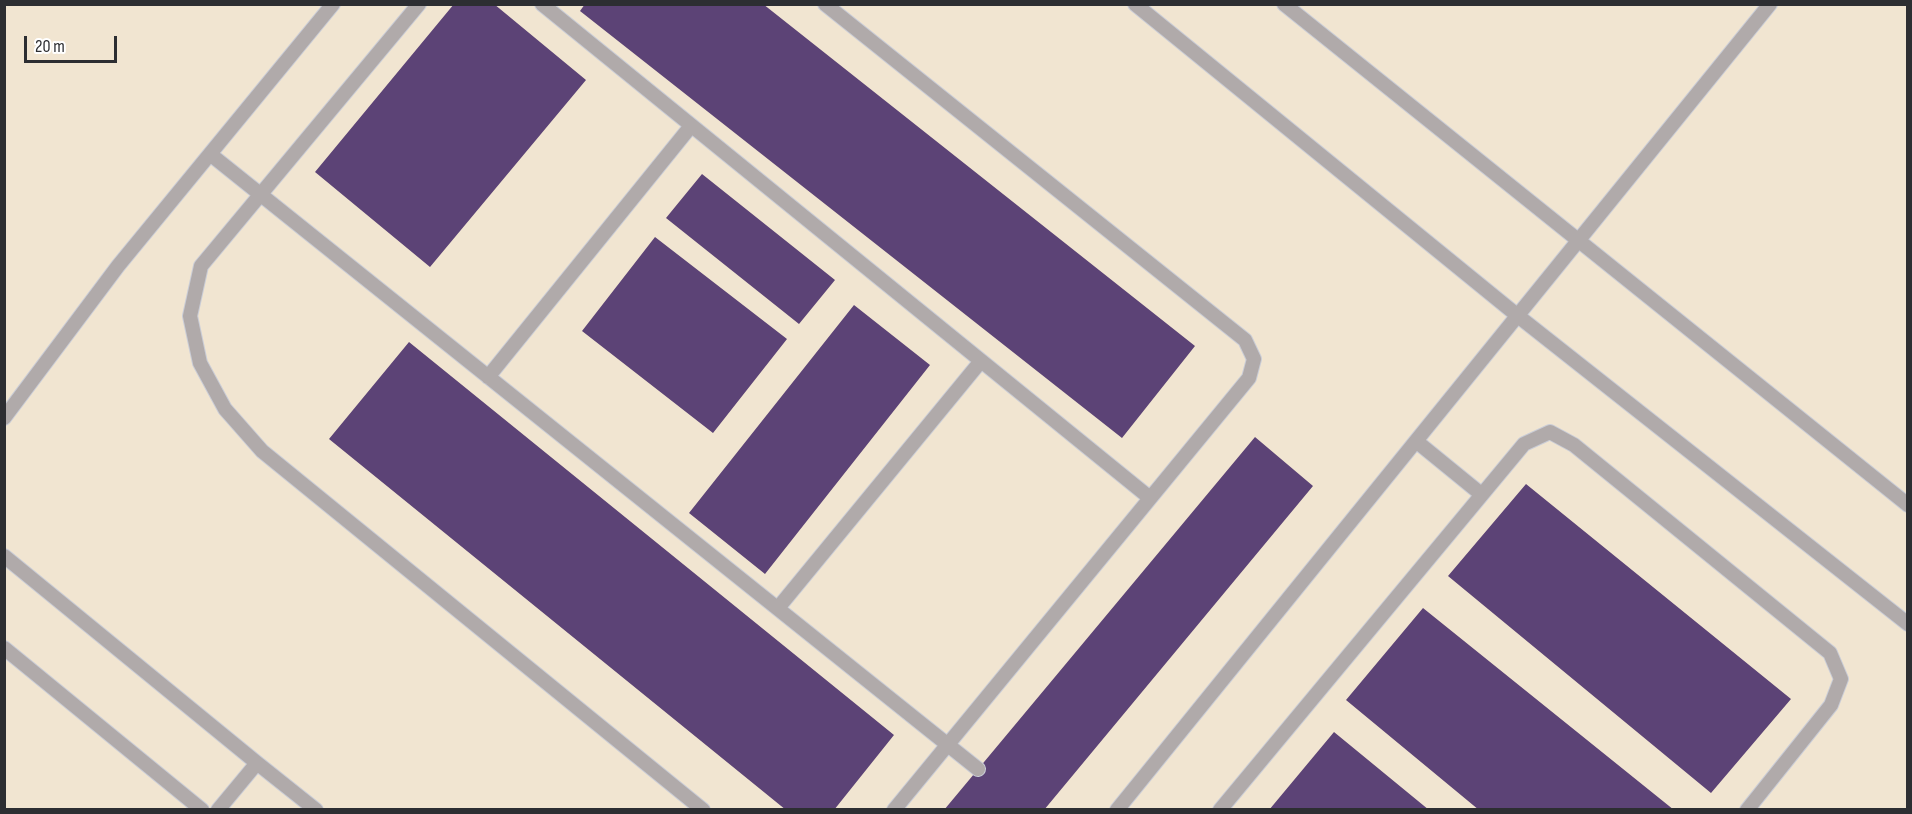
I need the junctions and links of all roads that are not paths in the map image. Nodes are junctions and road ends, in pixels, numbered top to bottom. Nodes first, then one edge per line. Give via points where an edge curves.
1 (333, 4) edge
2 (418, 4) edge
3 (542, 4) edge
4 (825, 4) edge
5 (1135, 4) edge
6 (1284, 4) edge
7 (1770, 4) edge
8 (691, 126) junction
9 (210, 154) junction
10 (259, 194) junction
11 (1580, 241) junction
12 (1518, 316) junction
13 (981, 361) junction
14 (488, 377) junction
15 (4, 418) edge
16 (1416, 441) junction
17 (1481, 494) junction
18 (1150, 498) junction
19 (1908, 505) edge
20 (4, 556) edge
21 (778, 608) junction
22 (1908, 624) edge
23 (4, 648) edge
24 (948, 744) junction
25 (257, 763) junction
26 (978, 769) dead end
27 (202, 810) edge
28 (218, 810) edge
29 (316, 810) edge
30 (703, 810) edge
31 (894, 810) edge
32 (1117, 810) edge
33 (1220, 810) edge
34 (1747, 810) edge

1 - 9 lane
2 - 10 lane
3 - 8 lane
4 - 18 lane via 1245,340 1254,359 1249,378
5 - 12 lane
6 - 11 lane
7 - 11 lane
8 - 13 lane
8 - 14 lane
9 - 10 lane
9 - 15 lane via 118,266
10 - 14 lane
10 - 30 lane via 201,266 190,316 200,363 225,409 262,451
11 - 12 lane
11 - 19 lane
12 - 16 lane
12 - 22 lane
13 - 18 lane
13 - 21 lane
14 - 21 lane
16 - 17 lane
16 - 32 lane
17 - 33 lane
17 - 34 lane via 1524,444 1550,432 1574,445 1830,654 1841,679 1831,705
18 - 24 lane
20 - 25 lane
21 - 24 lane
23 - 27 lane
24 - 26 lane
24 - 31 lane
25 - 28 lane
25 - 29 lane

